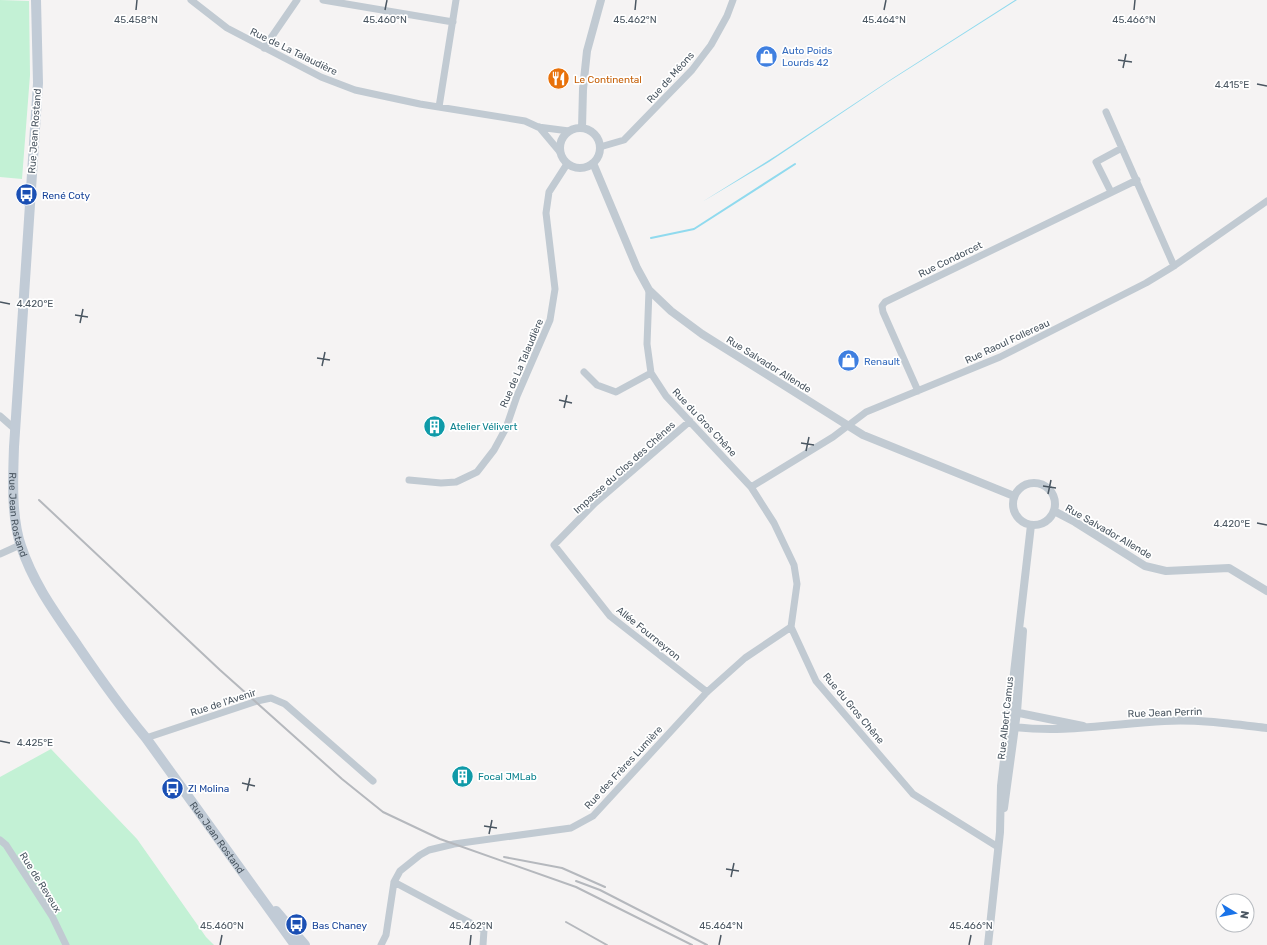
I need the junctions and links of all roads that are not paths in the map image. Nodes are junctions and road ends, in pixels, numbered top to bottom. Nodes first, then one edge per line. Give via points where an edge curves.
1 (36, 0) edge
2 (42, 0) edge
3 (191, 0) edge
4 (297, 0) edge
5 (323, 0) edge
6 (456, 0) edge
7 (601, 0) edge
8 (733, 0) edge
9 (453, 22) junction
10 (264, 48) junction
11 (38, 83) junction
12 (439, 107) junction
13 (1106, 112) dead end
14 (538, 127) junction
15 (582, 128) junction
16 (569, 131) junction
17 (600, 147) junction
18 (1122, 148) junction
19 (560, 152) junction
20 (593, 163) junction
21 (567, 164) junction
22 (1137, 180) junction
23 (1111, 192) junction
24 (1267, 201) edge
25 (1174, 266) junction
26 (649, 290) junction
27 (584, 372) dead end
28 (651, 373) junction
29 (918, 391) junction
30 (0, 416) edge
31 (690, 421) junction
32 (847, 424) junction
33 (16, 430) junction
34 (409, 480) dead end
35 (751, 487) junction
36 (1014, 496) junction
37 (1054, 511) junction
38 (1031, 525) junction
39 (20, 545) junction
40 (554, 545) joint
41 (0, 554) edge
42 (1267, 591) edge
43 (1023, 606) junction
44 (790, 627) junction
45 (707, 692) junction
46 (1009, 711) junction
47 (1017, 712) junction
48 (1011, 727) junction
49 (1087, 727) junction
50 (1267, 728) edge
51 (146, 738) junction
52 (373, 781) dead end
53 (0, 840) edge
54 (998, 846) junction
55 (246, 877) junction
56 (394, 882) junction
57 (66, 945) edge
58 (295, 945) edge
59 (305, 945) edge
60 (381, 945) edge
61 (483, 945) edge
62 (988, 945) edge

1 - 11 main road, Rue Jean Rostand
2 - 11 main road, Rue Jean Rostand via 44,22
3 - 10 street, Rue de La Talaudière via 227,28
4 - 10 street
5 - 9 street
6 - 9 street
7 - 15 street via 587,51
8 - 17 street, Rue de Méons via 711,45 692,70 624,140
9 - 12 street
10 - 12 street, Rue de La Talaudière via 321,77 355,90
11 - 33 main road, Rue Jean Rostand
12 - 14 street, Rue de La Talaudière via 525,121
13 - 18 street
14 - 16 street, Rue de La Talaudière
14 - 19 street, Rue de La Talaudière
15 - 16 street
15 - 17 street via 593,132
16 - 19 street via 560,142
17 - 20 street
18 - 22 street
18 - 23 street via 1096,162
19 - 21 street
20 - 21 street via 582,168
20 - 26 street, Rue Salvador Allende via 637,268
21 - 34 street, Rue de La Talaudière via 549,192 546,213 555,289 550,320 506,428 494,450 477,472 456,482
22 - 23 street, Rue Condorcet
22 - 25 street
23 - 29 street, Rue Condorcet via 885,302 882,306 883,312
24 - 25 street, Rue Raoul Follereau
25 - 29 street, Rue Raoul Follereau via 1146,283 1000,357
26 - 28 street, Rue du Gros Chêne via 647,344
26 - 32 street, Rue Salvador Allende via 671,311 702,334
27 - 28 street via 597,385 616,392
28 - 31 street, Rue du Gros Chêne via 666,396
29 - 32 street, Rue Raoul Follereau via 866,412
30 - 33 street
31 - 35 street, Rue du Gros Chêne
31 - 40 street, Impasse du Clos des Chênes via 595,503
32 - 35 street, Rue Raoul Follereau via 833,438
32 - 36 street, Rue Salvador Allende via 863,434
33 - 39 main road, Rue Jean Rostand via 13,493
35 - 44 street, Rue du Gros Chêne via 774,523 794,565 797,584
36 - 37 street via 1024,486 1045,486 1054,497
36 - 38 street via 1013,509 1016,515
37 - 38 street via 1045,522
37 - 42 street, Rue Salvador Allende via 1145,566 1166,571 1229,568
38 - 43 street, Rue Albert Camus
39 - 41 street
39 - 51 main road, Rue Jean Rostand via 45,598
40 - 45 street, Allée Fourneyron via 610,616
43 - 46 street, Rue Albert Camus
43 - 47 street, Rue Albert Camus
44 - 45 street, Rue des Frères Lumière via 745,658
44 - 54 street, Rue du Gros Chêne via 816,681 913,794
45 - 56 street, Rue des Frères Lumière via 593,816 571,828 454,844 429,850 400,871
46 - 47 street, Rue Jean Perrin
46 - 48 street, Rue Albert Camus
47 - 48 street, Rue Albert Camus
47 - 49 street, Rue Jean Perrin
48 - 49 street, Rue Jean Perrin
48 - 54 street, Rue Albert Camus
49 - 50 street, Rue Jean Perrin via 1165,720 1199,720
51 - 52 street, Rue de l'Avenir via 233,708 271,698 285,704
51 - 55 main road, Rue Jean Rostand
53 - 57 street, Rue de Reveux via 6,845 63,936
54 - 62 street, Rue Albert Camus
55 - 58 main road, Rue Jean Rostand
55 - 59 main road, Rue Jean Rostand
56 - 60 street, Rue des Frères Lumière via 386,934
56 - 61 street via 484,930

